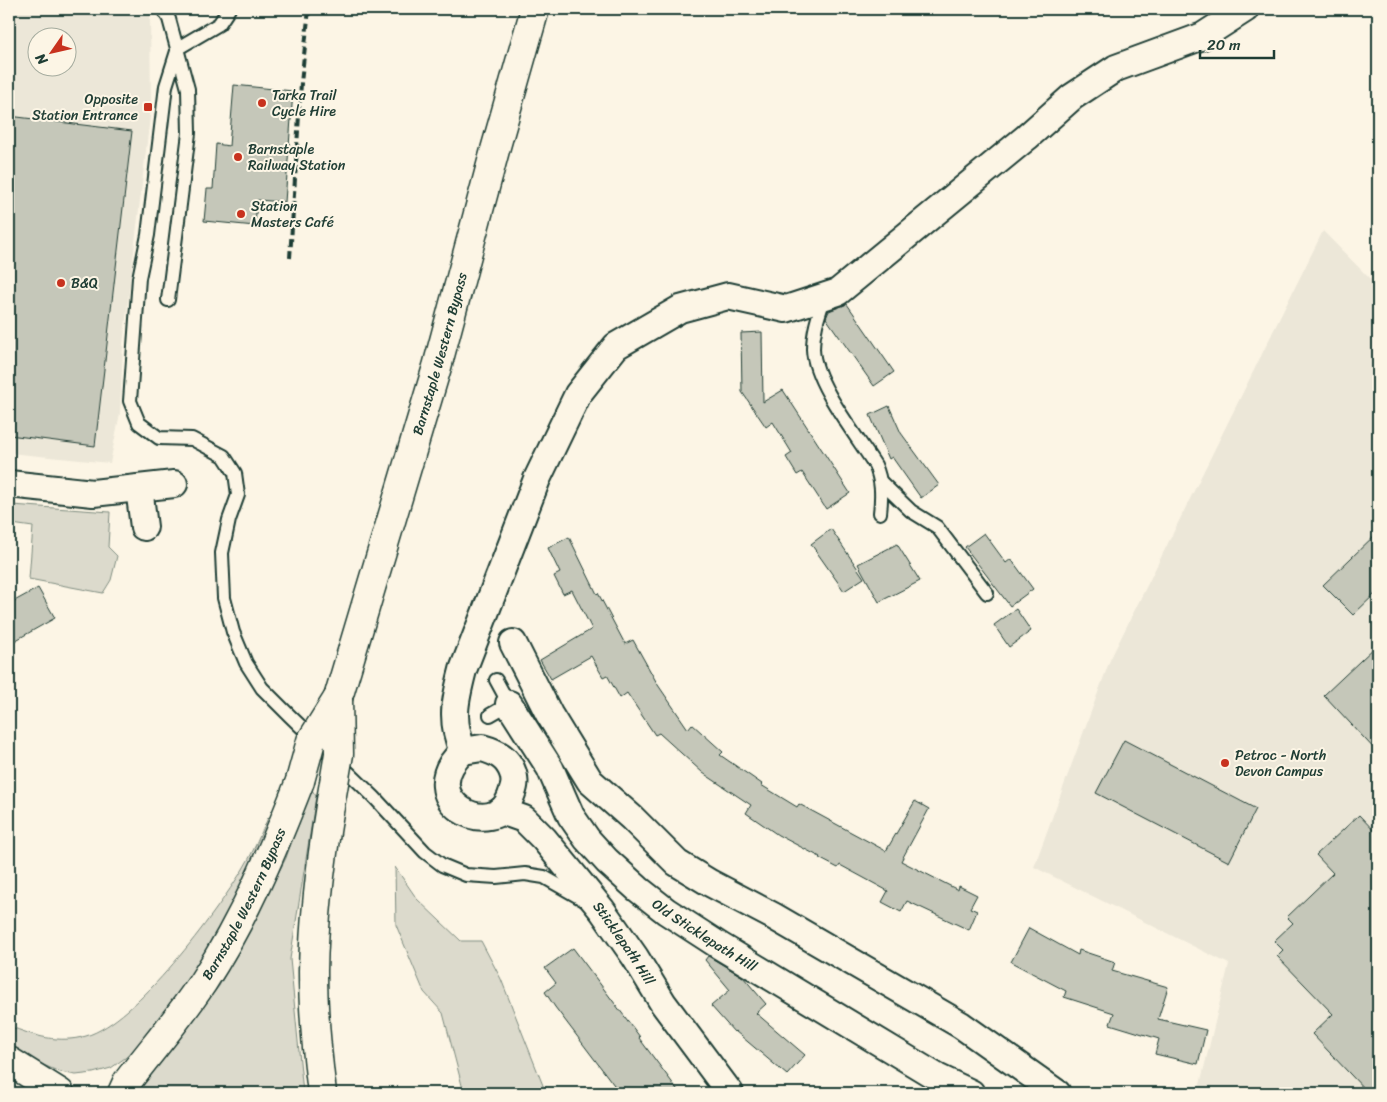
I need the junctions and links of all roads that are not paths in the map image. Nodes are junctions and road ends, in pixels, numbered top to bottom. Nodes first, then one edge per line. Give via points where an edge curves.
1 (163, 9) edge
2 (229, 9) edge
3 (535, 9) edge
4 (1245, 9) edge
5 (178, 48) junction
6 (825, 296) junction
7 (168, 300) dead end
8 (881, 482) junction
9 (9, 484) edge
10 (174, 484) dead end
11 (139, 488) junction
12 (880, 513) dead end
13 (144, 527) dead end
14 (987, 592) dead end
15 (513, 643) dead end
16 (496, 680) dead end
17 (338, 698) junction
18 (500, 709) joint
19 (463, 751) junction
20 (501, 811) junction
21 (602, 910) junction
22 (9, 1061) edge
23 (60, 1093) edge
24 (122, 1093) edge
25 (322, 1093) edge
26 (730, 1093) edge
27 (971, 1093) edge
28 (1057, 1093) edge

1 - 5 lane
2 - 5 lane via 219,24
3 - 17 main road, Barnstaple Western Bypass via 437,367
4 - 6 street via 1202,36 1116,68 1072,97 899,244 838,292
5 - 7 lane via 188,89 189,133
5 - 21 lane via 166,86 140,278 130,401 139,423 158,438 192,439 224,456 235,473 238,495 222,553 224,598 246,663 262,688 374,797 425,852 442,865 466,875 496,877 525,874 544,877
6 - 8 lane via 815,328 813,350 816,365 832,398 875,465
6 - 19 street via 786,309 728,296 680,309 616,346 578,394 537,479 463,670 454,719
8 - 12 lane
8 - 14 lane via 912,511 937,527
9 - 11 street via 93,493
10 - 11 street
11 - 13 street
15 - 28 street via 549,714 590,781 677,863 961,1024
16 - 18 lane, Old Sticklepath Hill
17 - 24 main road, Barnstaple Western Bypass, bridge via 311,741 300,781 275,846 234,930 202,984
17 - 25 main road, Barnstaple Western Bypass, bridge via 339,754 319,873 313,971
18 - 27 street, Old Sticklepath Hill via 550,768 571,816 588,839 607,861 666,912 937,1077
19 - 20 street via 482,748 493,751 510,765 515,786 509,802
19 - 20 street via 446,778 448,795 454,806 478,817
20 - 21 street, Sticklepath Hill via 524,820 544,839
21 - 26 street, Sticklepath Hill via 636,956 663,1003
22 - 23 main road

